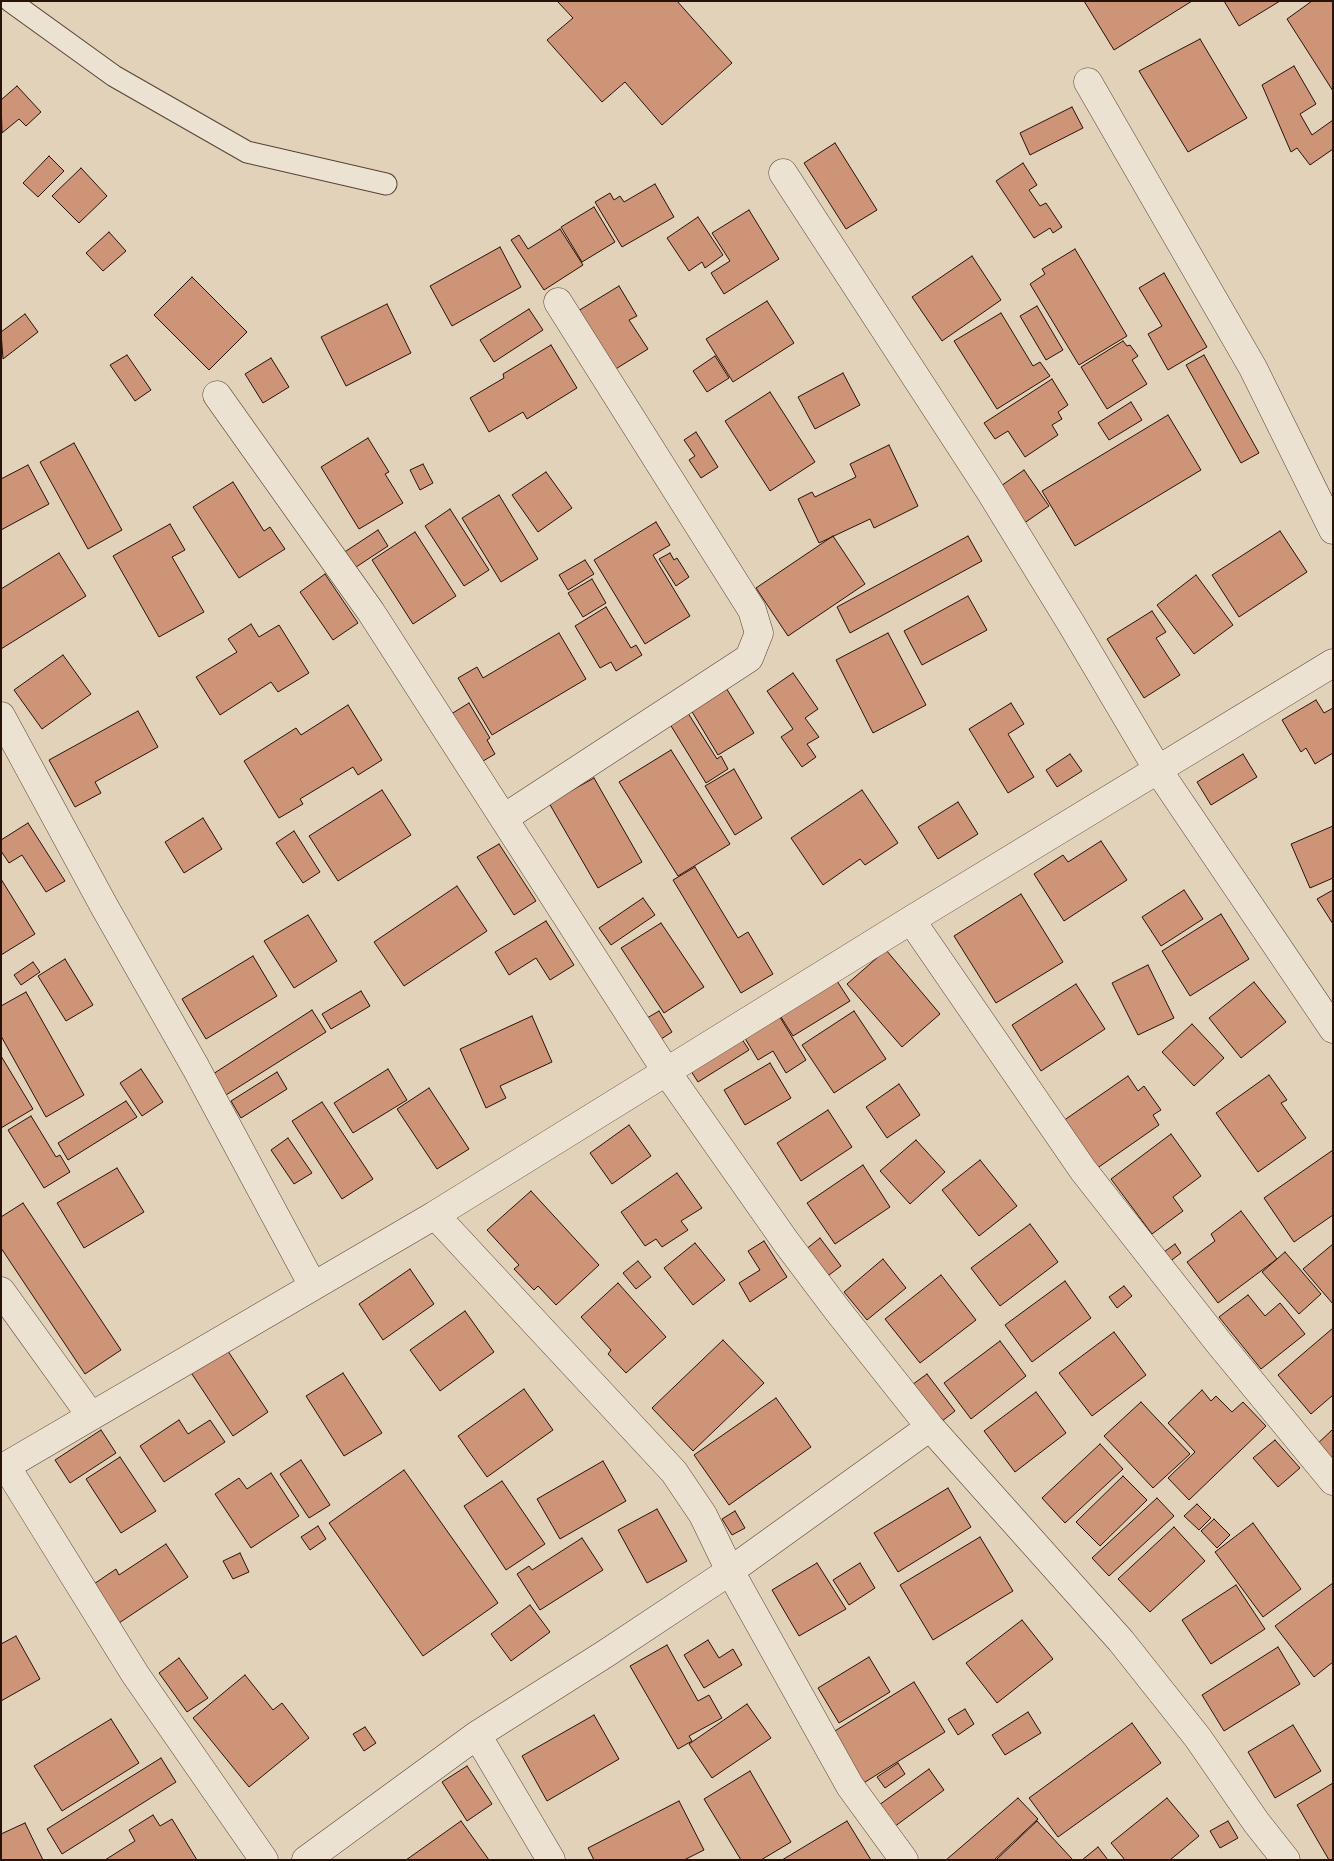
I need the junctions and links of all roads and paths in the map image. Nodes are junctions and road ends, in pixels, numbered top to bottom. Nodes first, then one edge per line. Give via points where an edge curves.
1 (10, 1) edge
2 (1088, 82) dead end
3 (783, 173) dead end
4 (386, 184) dead end
5 (558, 302) dead end
6 (217, 395) dead end
7 (1333, 530) edge
8 (1333, 663) edge
9 (1, 716) edge
10 (1158, 770) junction
11 (504, 818) junction
12 (911, 920) junction
13 (1333, 1028) edge
14 (666, 1071) junction
15 (435, 1215) junction
16 (313, 1286) junction
17 (1, 1291) edge
18 (91, 1416) junction
19 (930, 1427) junction
20 (4, 1467) edge
21 (1333, 1481) edge
22 (730, 1571) junction
23 (477, 1735) junction
24 (264, 1860) edge
25 (306, 1860) edge
26 (551, 1860) edge
27 (904, 1860) edge
28 (1286, 1860) edge

1 - 4 lane via 114,76 247,152
2 - 7 street via 1253,368
3 - 10 street via 988,488
5 - 11 street via 752,610 758,634 748,658
6 - 11 street via 371,612
8 - 10 street
9 - 16 street
10 - 12 street
10 - 13 street
11 - 14 street
12 - 14 street
12 - 21 street via 1084,1170 1219,1343
14 - 15 street
14 - 19 street via 792,1250
15 - 16 street
15 - 22 street via 674,1472 703,1516
16 - 18 street
17 - 18 street
18 - 20 street
19 - 22 street
19 - 28 street via 1122,1641 1198,1738
20 - 24 street via 135,1674
22 - 23 street
22 - 27 street via 850,1786
23 - 25 street
23 - 26 street

